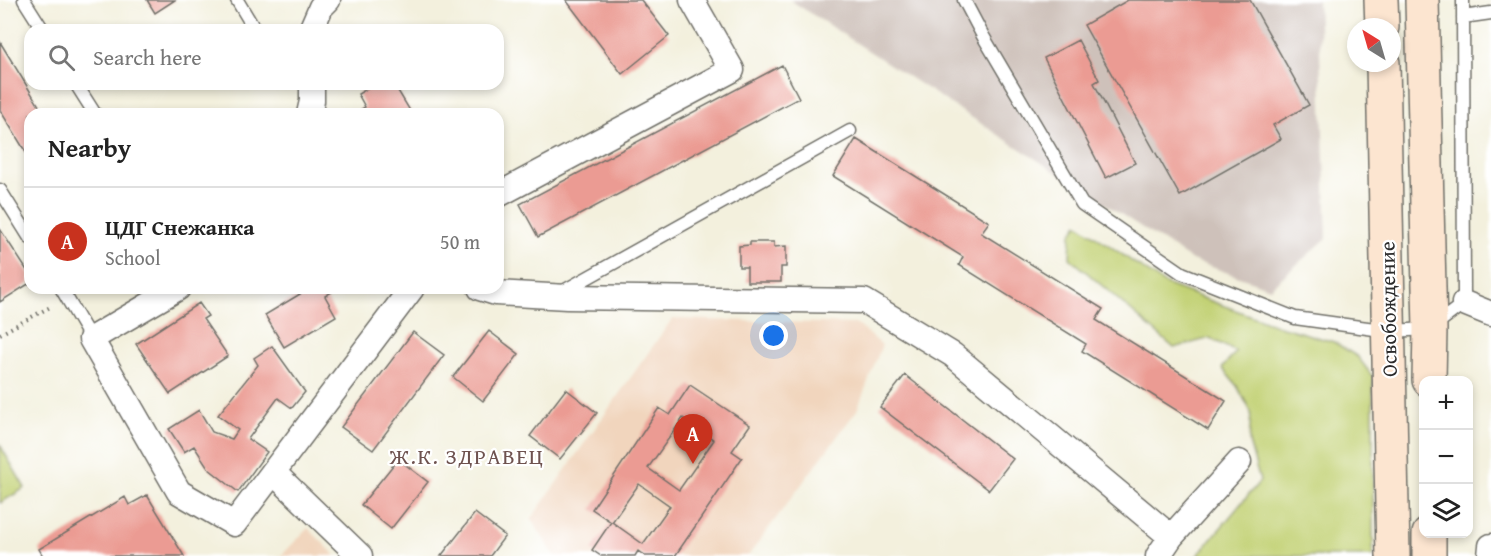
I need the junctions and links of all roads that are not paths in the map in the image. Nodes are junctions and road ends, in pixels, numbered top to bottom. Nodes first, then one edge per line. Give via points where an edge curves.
1 (24, 0) edge
2 (237, 0) edge
3 (328, 0) edge
4 (692, 0) edge
5 (964, 0) edge
6 (1381, 0) edge
7 (1422, 0) edge
8 (1463, 0) edge
9 (1491, 13) edge
10 (1463, 17) junction
11 (1382, 18) edge
12 (39, 24) edge
13 (251, 24) edge
14 (314, 24) edge
15 (1383, 72) edge
16 (80, 90) edge
17 (91, 108) edge
18 (850, 131) dead end
19 (0, 190) edge
20 (504, 192) edge
21 (24, 228) edge
22 (65, 294) edge
23 (168, 294) edge
24 (407, 294) edge
25 (504, 294) edge
26 (553, 297) junction
27 (1464, 303) junction
28 (1491, 314) edge
29 (1430, 329) junction
30 (1389, 331) junction
31 (91, 339) junction
32 (1429, 376) edge
33 (1239, 462) dead end
34 (273, 472) junction
35 (1429, 538) edge
36 (1165, 546) edge
37 (1491, 546) edge
38 (360, 556) edge
39 (1393, 556) edge
40 (1429, 556) edge
41 (1490, 556) edge

1 - 12 lane
2 - 13 lane
3 - 14 street
4 - 20 street via 732,70
5 - 30 lane via 1082,204 1182,273 1295,318
6 - 11 street
7 - 29 street, Освобождение
8 - 10 lane
9 - 10 lane
10 - 27 lane
15 - 30 street, Освобождение
16 - 17 lane
18 - 26 lane
19 - 21 lane
22 - 31 lane
23 - 31 street
24 - 34 street
25 - 26 street
26 - 36 street via 864,301 953,355
27 - 28 street
27 - 29 lane
29 - 30 lane
29 - 32 street, Освобождение
30 - 39 street, Освобождение
31 - 34 street via 179,492 234,524
33 - 36 street
34 - 38 street
35 - 40 street
37 - 41 street

